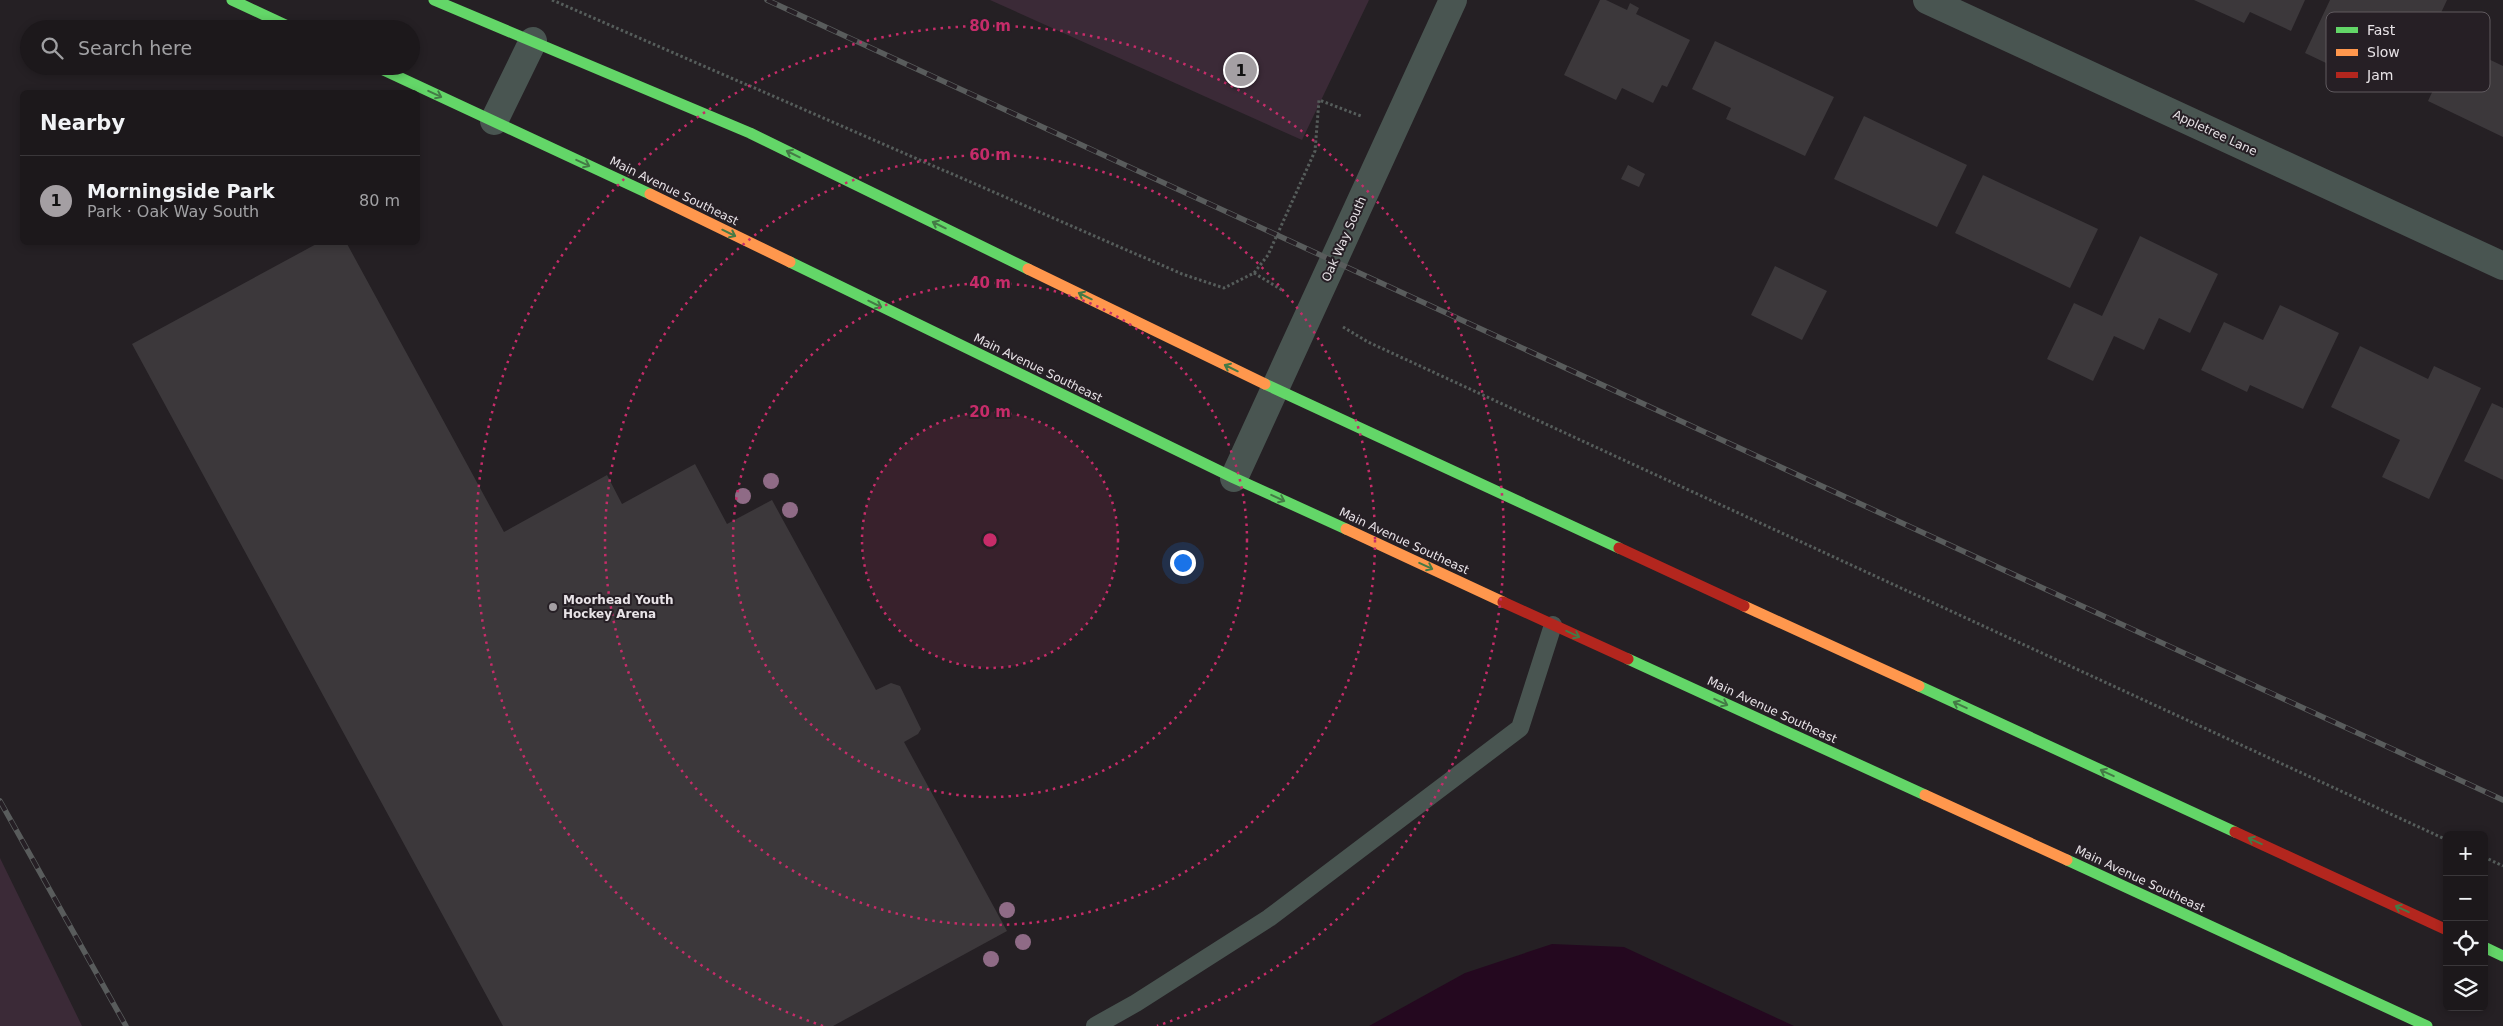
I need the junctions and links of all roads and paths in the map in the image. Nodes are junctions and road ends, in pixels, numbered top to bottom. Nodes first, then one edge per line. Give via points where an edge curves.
1 (232, 0) edge
2 (434, 0) edge
3 (552, 0) edge
4 (1454, 0) edge
5 (1927, 0) edge
6 (275, 20) edge
7 (532, 41) junction
8 (394, 75) edge
9 (494, 121) junction
10 (1394, 130) junction
11 (2503, 266) edge
12 (1368, 342) dead end
13 (1274, 389) junction
14 (1234, 478) junction
15 (1553, 624) junction
16 (2443, 838) edge
17 (2488, 859) edge
18 (2503, 866) edge
19 (2443, 928) edge
20 (2488, 949) edge
21 (2503, 956) edge
22 (1095, 1026) edge
23 (2427, 1026) edge

1 - 6 main road
2 - 7 main road
3 - 10 path via 1182,274 1224,288 1254,273 1268,255 1315,151 1320,100
4 - 10 street, Oak Way South
5 - 11 street, Appletree Lane
7 - 9 street
13 -> 7 main road via 750,133
8 -> 9 main road, Main Avenue Southeast
9 -> 14 main road, Main Avenue Southeast
10 - 13 street, Oak Way South
12 - 16 path
13 - 14 street, Oak Way South
19 -> 13 main road
14 -> 15 main road, Main Avenue Southeast
15 - 22 lane via 1520,728 1269,918
15 -> 23 main road, Main Avenue Southeast
17 - 18 path
20 - 21 main road

